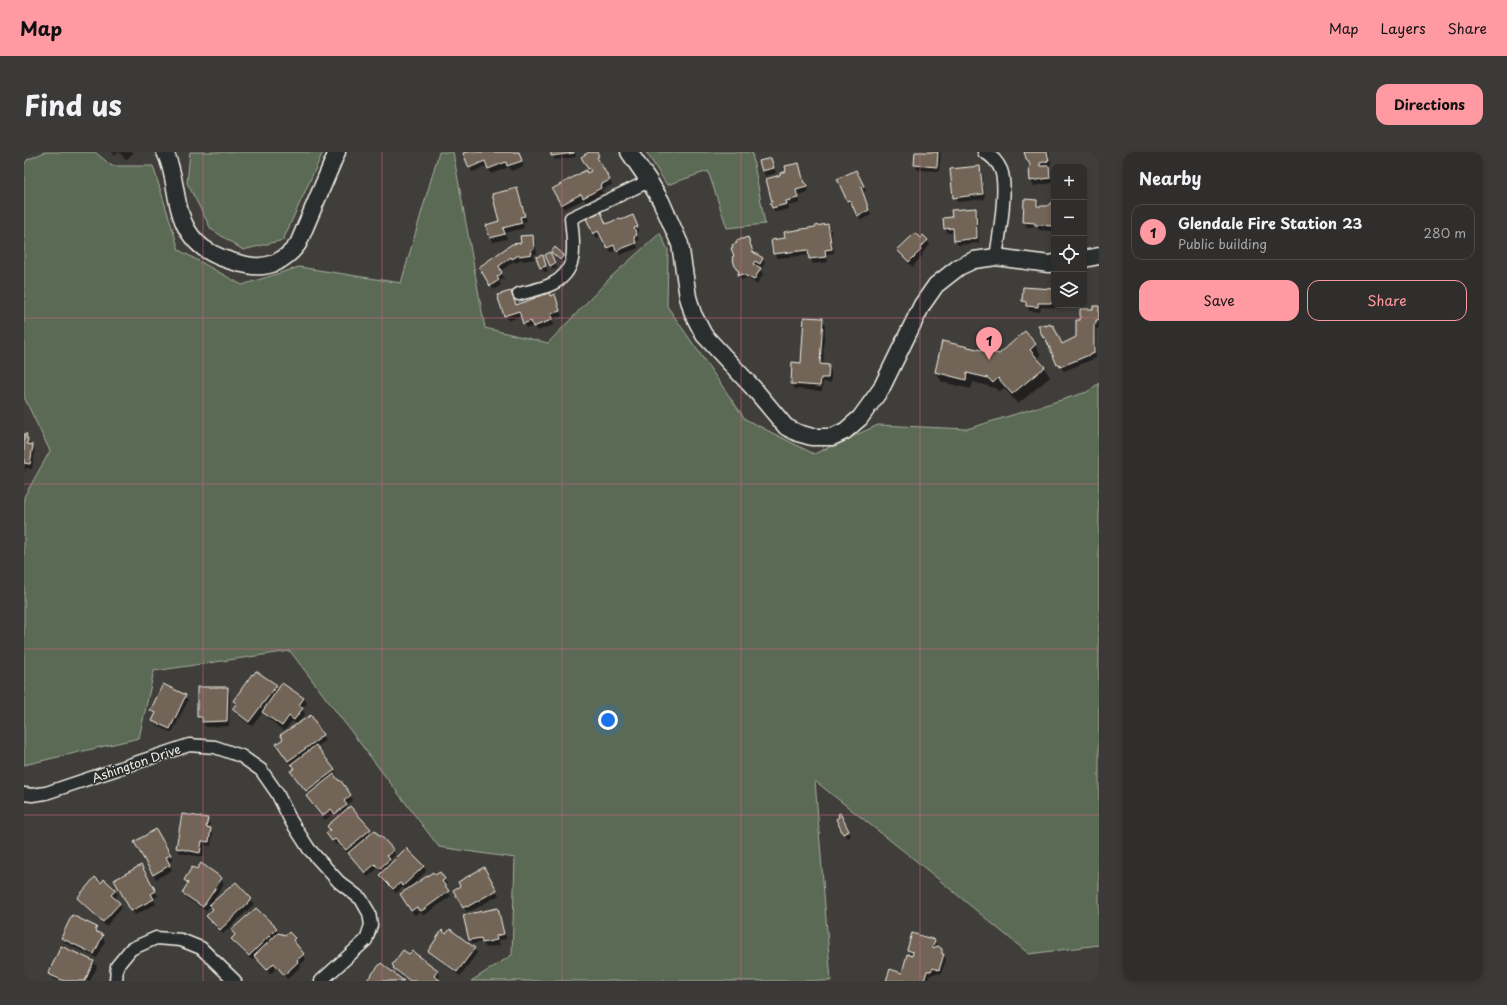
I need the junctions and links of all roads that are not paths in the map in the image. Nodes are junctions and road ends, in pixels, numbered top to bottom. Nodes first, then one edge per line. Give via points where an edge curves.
1 (165, 152) edge
2 (337, 152) edge
3 (629, 152) edge
4 (984, 152) edge
5 (649, 181) junction
6 (1099, 256) edge
7 (996, 257) junction
8 (1087, 258) edge
9 (1051, 264) edge
10 (519, 294) dead end
11 (24, 794) edge
12 (116, 981) edge
13 (235, 981) edge
14 (321, 981) edge

1 - 2 main road via 171,164 179,209 187,230 206,251 230,262 255,267 281,261 292,253
3 - 5 main road
4 - 7 street via 993,157 1001,171 1004,194
5 - 7 main road via 680,244 688,297 693,314 704,334 786,427 798,434 812,437 832,436 860,418 881,388 922,305 936,285 959,267 974,260
5 - 10 street via 571,218 574,252 565,275 552,284
6 - 8 main road
7 - 9 main road
11 - 14 street, Ashington Drive via 46,794 189,745 215,746 241,756 261,770 309,849 339,882 361,899 370,913 371,926 366,940
12 - 13 street via 117,966 131,949 156,938 181,940 201,948

